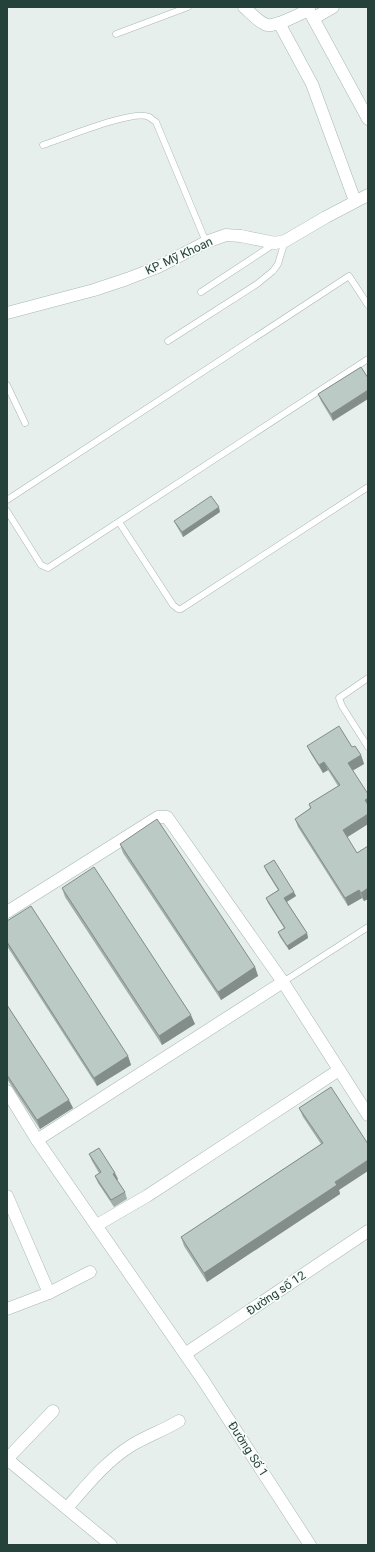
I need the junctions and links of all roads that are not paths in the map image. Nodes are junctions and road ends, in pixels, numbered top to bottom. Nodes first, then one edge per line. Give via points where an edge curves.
1 (188, 7) edge
2 (244, 7) edge
3 (333, 7) edge
4 (310, 11) edge
5 (279, 23) junction
6 (116, 34) dead end
7 (368, 119) edge
8 (43, 145) dead end
9 (368, 195) edge
10 (355, 201) junction
11 (206, 242) junction
12 (280, 242) junction
13 (201, 292) dead end
14 (368, 305) edge
15 (7, 313) edge
16 (168, 341) dead end
17 (368, 359) edge
18 (7, 384) edge
19 (25, 423) dead end
20 (368, 487) edge
21 (7, 500) edge
22 (7, 511) edge
23 (119, 522) junction
24 (368, 678) edge
25 (368, 747) edge
26 (7, 912) edge
27 (368, 927) edge
28 (283, 982) junction
29 (339, 1070) junction
30 (7, 1091) edge
31 (368, 1115) edge
32 (38, 1140) junction
33 (7, 1196) edge
34 (97, 1225) junction
35 (368, 1232) edge
36 (90, 1272) dead end
37 (49, 1293) junction
38 (7, 1310) edge
39 (185, 1354) junction
40 (53, 1411) dead end
41 (179, 1421) dead end
42 (7, 1459) edge
43 (67, 1508) junction
44 (112, 1545) edge
45 (310, 1545) edge

1 - 6 lane
2 - 5 street via 257,20 268,25
3 - 4 street
4 - 5 street
4 - 7 street
5 - 10 street via 312,84
8 - 11 lane via 117,120 148,116 156,122
9 - 10 street
10 - 12 street
11 - 12 street, KP. Mỹ Khoan via 226,235
11 - 15 street, KP. Mỹ Khoan via 158,267 127,279
12 - 13 lane
12 - 16 lane via 278,264 273,270 256,284
14 - 21 lane via 349,276
17 - 23 lane
18 - 19 lane
20 - 23 lane via 181,609 173,605
22 - 23 lane via 45,568
24 - 25 lane via 339,698
26 - 28 street via 158,817 167,817
27 - 28 lane
28 - 29 street
28 - 32 street
29 - 31 street
29 - 34 street via 146,1196
30 - 32 street, Đường Số 1
32 - 34 street, Đường Số 1
33 - 37 street
34 - 39 street, Đường Số 1
35 - 39 street, Đường số 12
36 - 37 street
37 - 38 street
39 - 45 street, Đường Số 1
40 - 42 street
41 - 43 street via 118,1454 99,1471
42 - 43 street
43 - 44 street

